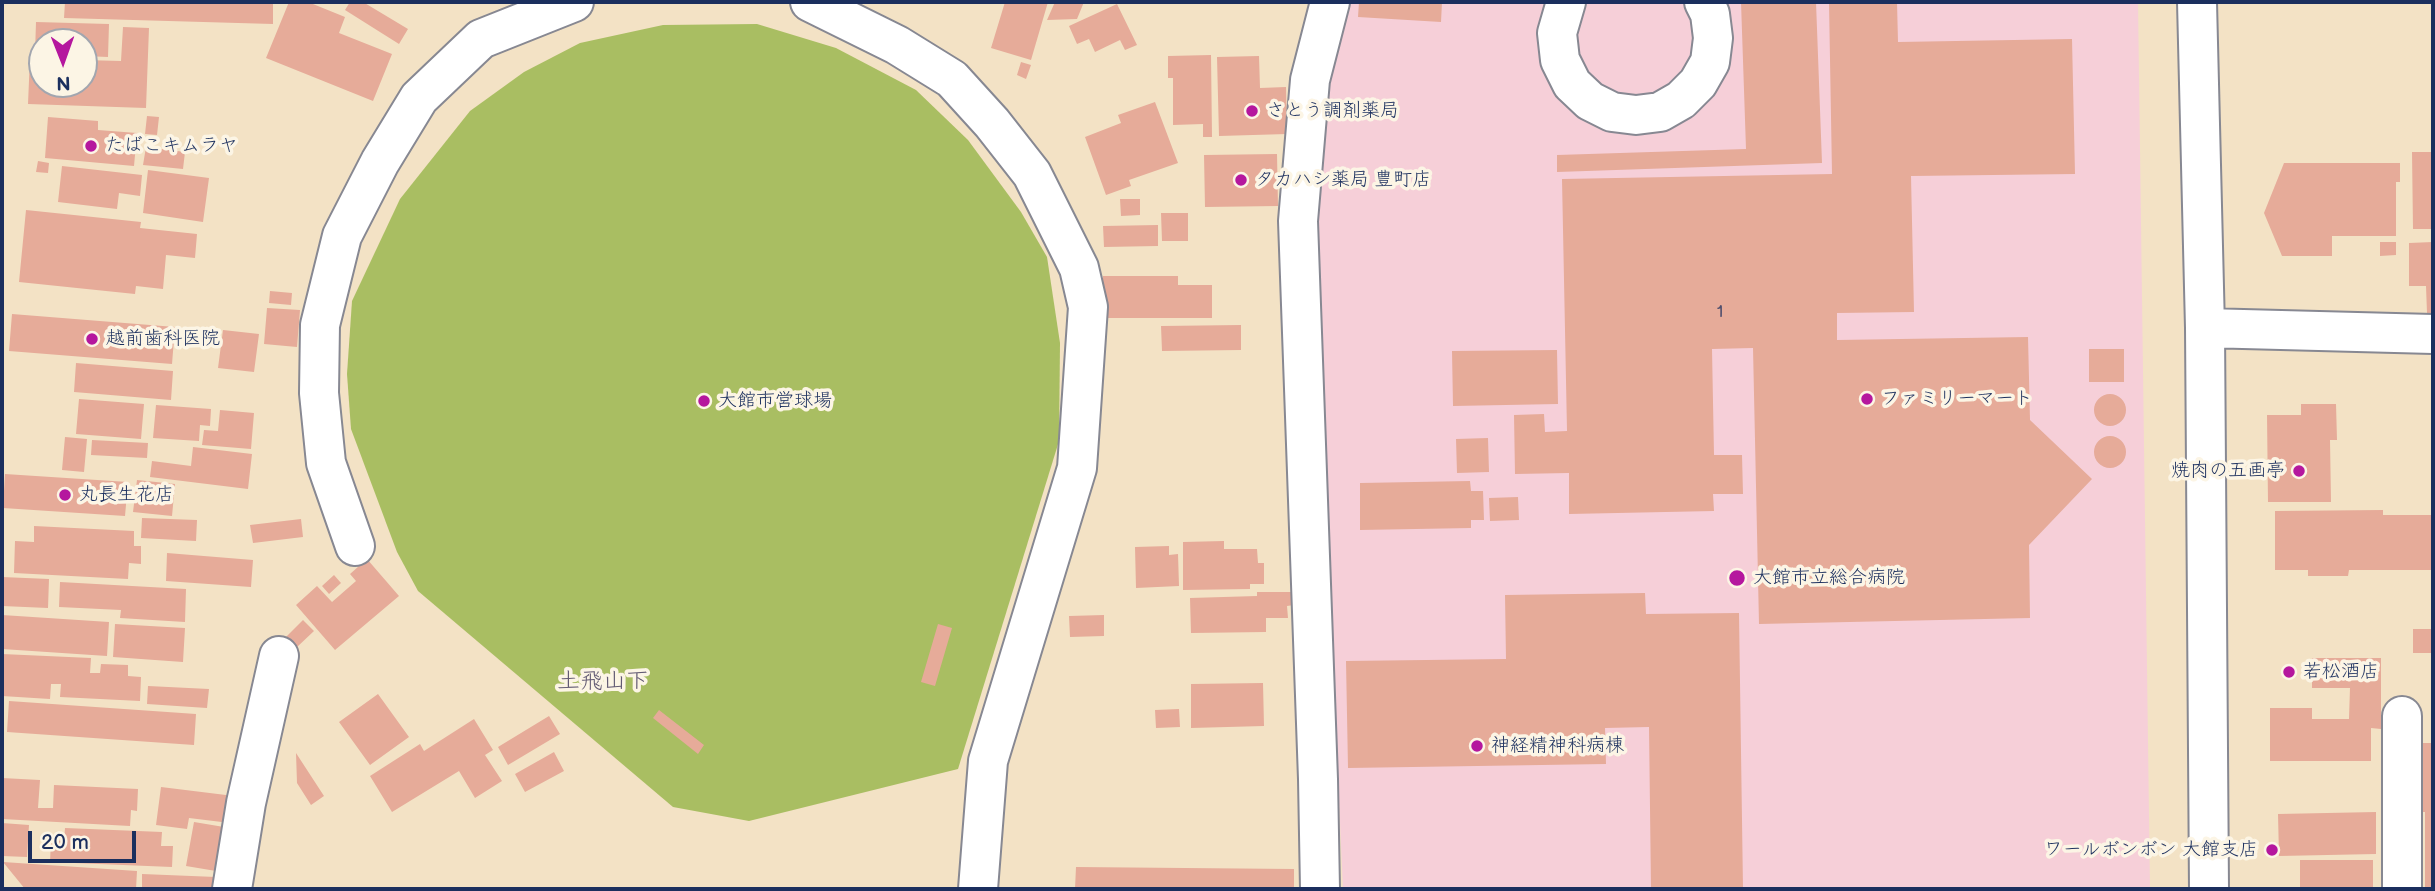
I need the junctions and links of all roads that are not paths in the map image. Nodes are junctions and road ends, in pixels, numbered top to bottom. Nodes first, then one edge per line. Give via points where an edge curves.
1 (574, 2) edge
2 (810, 2) edge
3 (1330, 2) edge
4 (1566, 2) edge
5 (2197, 2) edge
6 (1708, 6) edge
7 (2205, 328) junction
8 (2433, 334) edge
9 (355, 547) dead end
10 (279, 656) dead end
11 (2402, 716) dead end
12 (232, 889) edge
13 (978, 889) edge
14 (1320, 889) edge
15 (2209, 889) edge
16 (2402, 889) edge

1 - 9 street via 481,39 419,98 342,236 320,325 319,393 326,463
2 - 13 street via 897,45 952,79 992,123 1032,174 1079,268 1087,307 1077,468 988,761
3 - 14 street via 1310,80 1298,221
4 - 6 street via 1557,33 1560,60 1572,84 1590,101 1612,112 1636,115 1660,112 1698,83 1710,62 1713,38
5 - 7 street
7 - 8 street
7 - 15 street
10 - 12 street
11 - 16 street

